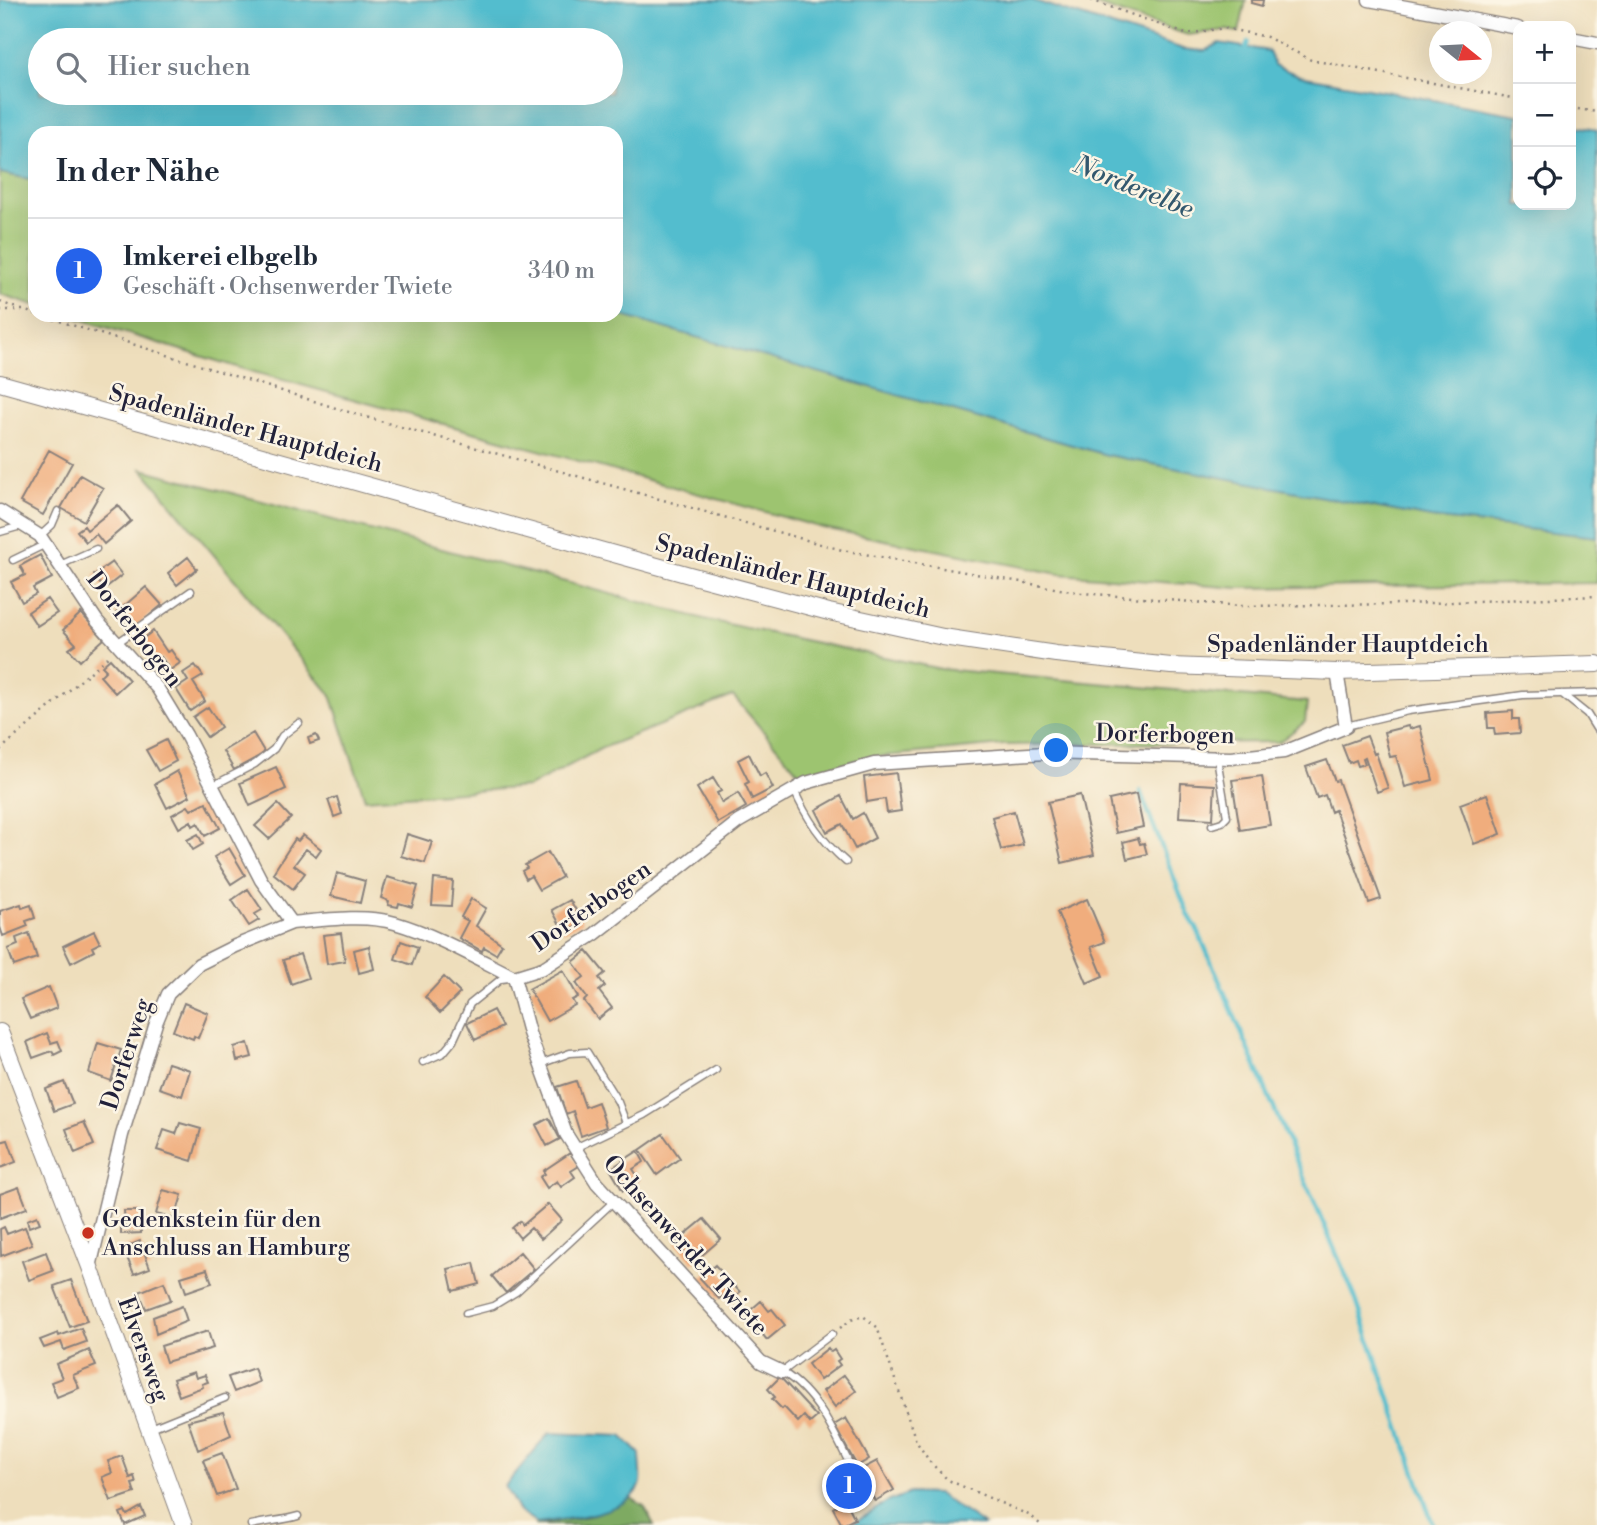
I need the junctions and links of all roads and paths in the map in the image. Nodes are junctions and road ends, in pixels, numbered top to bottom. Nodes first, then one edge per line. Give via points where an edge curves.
1 (1091, 0) edge
2 (1369, 0) edge
3 (1425, 0) edge
4 (1413, 8) junction
5 (1513, 27) edge
6 (1576, 39) edge
7 (1597, 43) edge
8 (1513, 98) edge
9 (1576, 109) edge
10 (1597, 112) edge
11 (0, 302) edge
12 (0, 310) edge
13 (23, 310) junction
14 (28, 312) edge
15 (62, 322) edge
16 (0, 383) edge
17 (0, 511) edge
18 (58, 511) dead end
19 (23, 525) junction
20 (0, 533) edge
21 (43, 540) junction
22 (96, 549) dead end
23 (13, 560) dead end
24 (60, 565) junction
25 (191, 591) dead end
26 (1597, 596) edge
27 (119, 645) junction
28 (1597, 664) edge
29 (1337, 672) junction
30 (1597, 693) edge
31 (1562, 694) junction
32 (299, 723) dead end
33 (1346, 727) junction
34 (1597, 730) edge
35 (0, 750) edge
36 (1217, 758) junction
37 (212, 786) junction
38 (794, 790) junction
39 (1212, 825) dead end
40 (846, 862) dead end
41 (292, 923) junction
42 (514, 977) junction
43 (0, 1032) edge
44 (423, 1062) dead end
45 (540, 1064) junction
46 (716, 1070) dead end
47 (626, 1123) junction
48 (575, 1148) junction
49 (613, 1202) junction
50 (90, 1267) junction
51 (466, 1313) dead end
52 (832, 1334) joint
53 (782, 1372) junction
54 (225, 1398) dead end
55 (149, 1429) junction
56 (863, 1492) dead end
57 (298, 1516) dead end
58 (184, 1525) edge
59 (251, 1525) edge
60 (1041, 1525) edge

1 - 8 path via 1186,34 1224,28 1267,37 1311,60
2 - 4 street
3 - 4 street
4 - 5 street
6 - 7 street
9 - 10 path
11 - 13 path
12 - 13 path
13 - 14 path
15 - 26 path via 355,414 842,550 1069,591 1241,606
16 - 29 street, Spadenländer Hauptdeich via 693,576 943,637 1171,666
17 - 19 street, Dorferbogen
18 - 21 lane
19 - 20 lane
19 - 21 street, Dorferbogen
21 - 23 lane
21 - 24 street, Dorferbogen
22 - 24 lane
24 - 27 street, Dorferbogen
25 - 27 lane
27 - 35 path
27 - 37 street, Dorferbogen via 158,689
28 - 29 street, Spadenländer Hauptdeich
29 - 33 street
30 - 31 lane
31 - 33 lane via 1408,711
31 - 34 lane via 1587,714
32 - 37 lane via 255,764
33 - 36 street, Dorferbogen via 1284,752
36 - 38 street, Dorferbogen via 1045,753 874,764
36 - 39 lane via 1227,817
37 - 41 street, Dorferbogen via 261,880
38 - 40 lane via 827,846
38 - 42 street, Dorferbogen via 738,822 595,934 543,968
41 - 42 street, Dorferbogen via 338,918 393,922
41 - 50 street, Dorferweg via 199,964 168,994 122,1135
42 - 44 lane via 501,979 470,1004 453,1041 443,1053
42 - 45 street, Ochsenwerder Twiete
43 - 50 street, Elversweg
45 - 47 lane via 587,1052
45 - 48 street, Ochsenwerder Twiete
46 - 47 lane
47 - 48 lane
48 - 49 street, Ochsenwerder Twiete
49 - 51 lane via 516,1292 493,1306
49 - 53 street, Ochsenwerder Twiete via 761,1362
50 - 55 street, Elversweg
52 - 53 lane
52 - 60 path via 863,1316 877,1327 915,1441 930,1462 948,1480 1031,1516
53 - 56 lane via 812,1398
54 - 55 lane
55 - 58 street, Elversweg
57 - 59 lane

